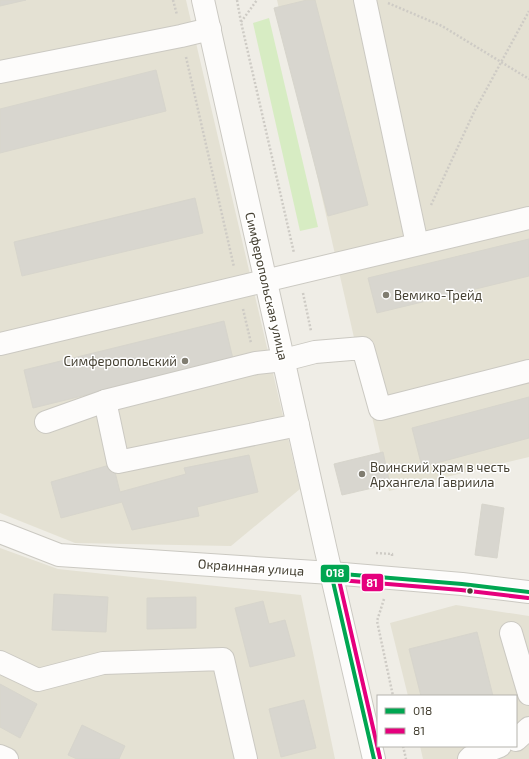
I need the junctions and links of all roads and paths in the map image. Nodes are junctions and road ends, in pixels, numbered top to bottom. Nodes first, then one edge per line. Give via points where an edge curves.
1 (173, 0) edge
2 (204, 0) edge
3 (237, 0) edge
4 (257, 0) edge
5 (365, 0) edge
6 (386, 3) dead end
7 (529, 11) edge
8 (241, 22) junction
9 (210, 29) junction
10 (182, 36) junction
11 (502, 63) junction
12 (0, 72) edge
13 (529, 79) edge
14 (428, 210) dead end
15 (529, 218) edge
16 (416, 244) junction
17 (298, 272) junction
18 (266, 280) junction
19 (238, 286) junction
20 (0, 344) edge
21 (315, 352) junction
22 (284, 360) junction
23 (256, 364) junction
24 (529, 371) edge
25 (105, 401) junction
26 (46, 422) dead end
27 (298, 425) junction
28 (0, 532) edge
29 (392, 554) dead end
30 (331, 573) junction
31 (390, 578) junction
32 (529, 592) edge
33 (511, 633) dead end
34 (0, 662) edge
35 (529, 694) edge
36 (393, 695) edge
37 (529, 728) edge
38 (517, 739) edge
39 (404, 747) edge
40 (497, 747) edge
41 (0, 756) edge
42 (7, 759) edge
43 (246, 759) edge
44 (374, 759) edge
45 (406, 759) edge
46 (469, 759) edge

1 - 10 path
2 - 9 street, Симферопольская улица
3 - 8 path
4 - 8 path
5 - 16 street
6 - 11 path via 442,26
7 - 11 path
8 - 17 path
9 - 10 street
9 - 18 street, Симферопольская улица
10 - 12 street
10 - 19 path
11 - 13 path
11 - 14 path via 474,112
15 - 16 street
16 - 17 street
17 - 18 street
17 - 21 path
18 - 19 street
18 - 22 street, Симферопольская улица
19 - 20 street
19 - 23 path
21 - 22 street
21 - 24 street via 363,348 380,410
22 - 23 street
22 - 27 street, Симферопольская улица
23 - 25 street
25 - 26 street
25 - 27 street via 118,462
27 - 30 street, Симферопольская улица
28 - 30 street, Окраинная улица via 59,555
29 - 31 path
30 - 31 street, Окраинная улица
30 - 44 street, Симферопольская улица
31 - 32 street, Окраинная улица
31 - 36 path via 377,621
33 - 35 street
34 - 43 street via 38,680 103,663 223,659
37 - 38 street
39 - 45 path
40 - 46 street
41 - 42 street

